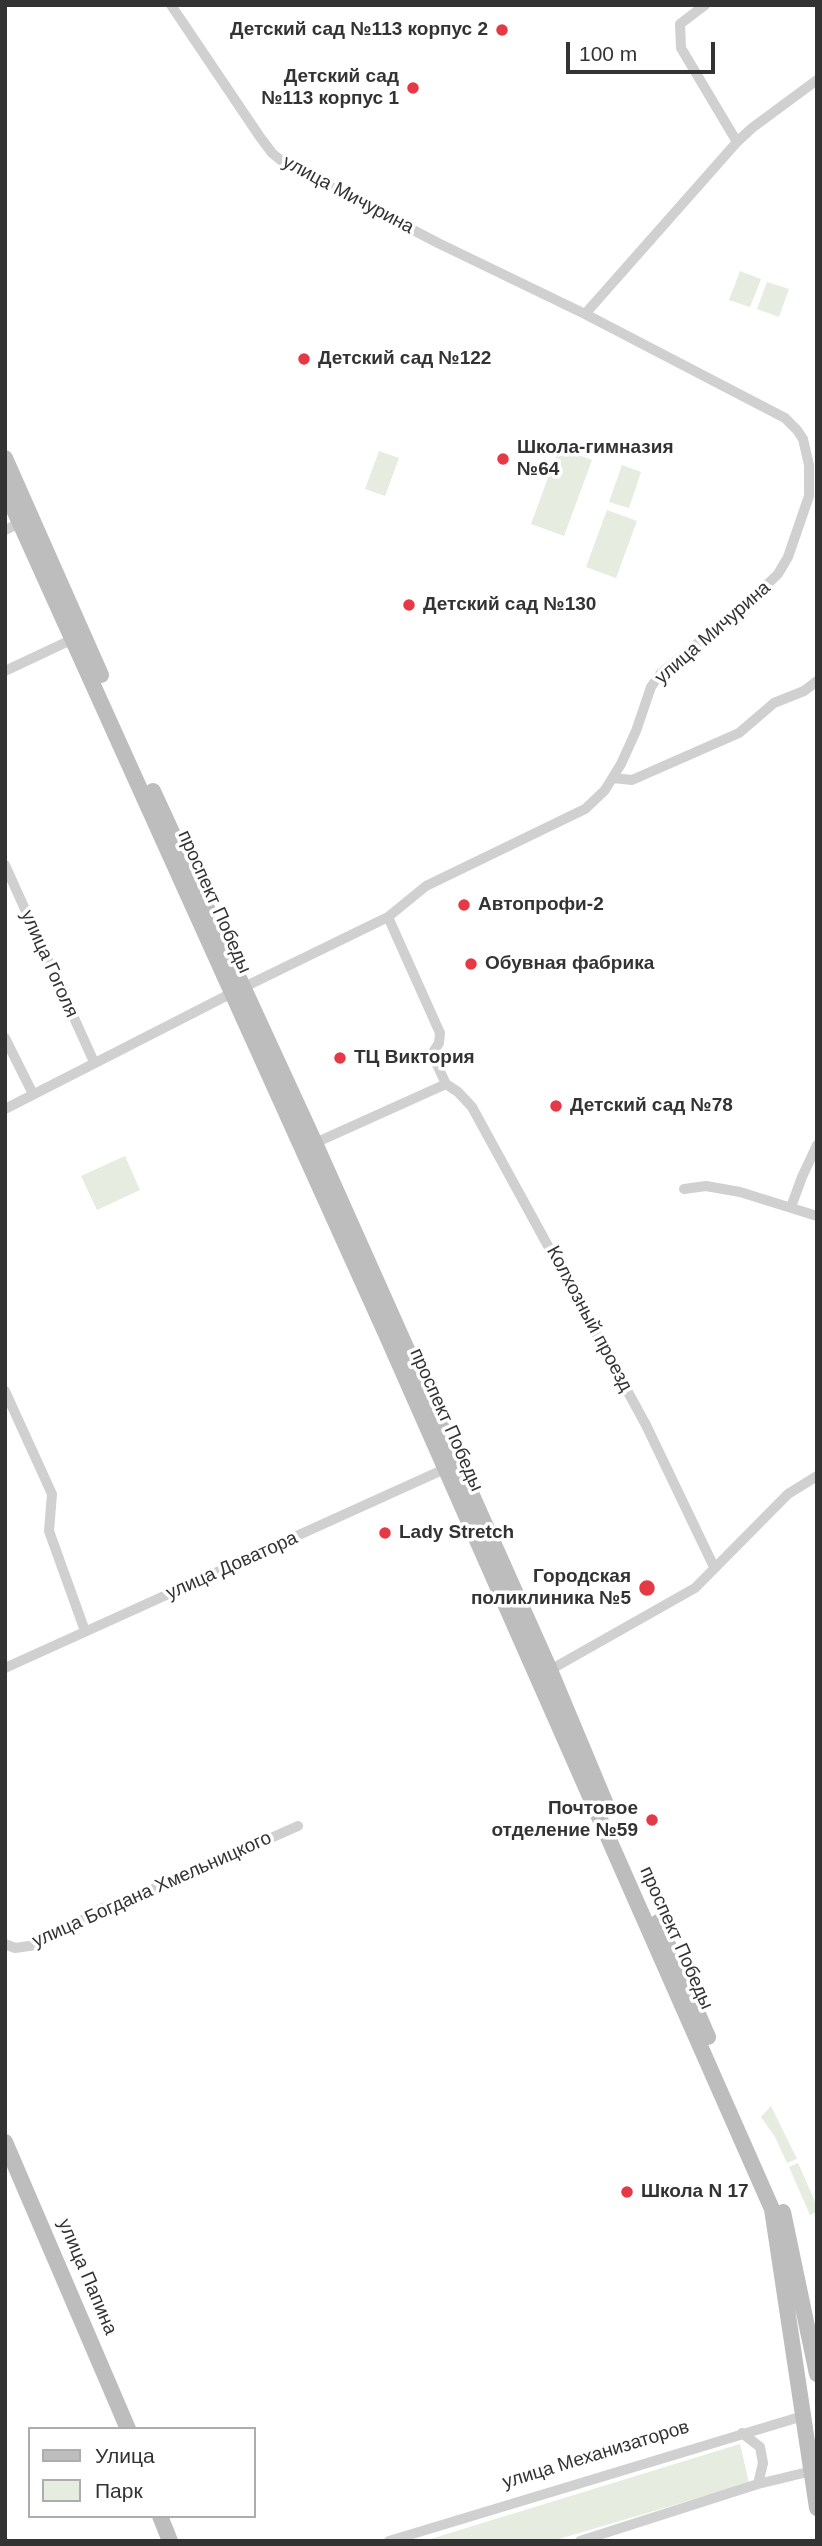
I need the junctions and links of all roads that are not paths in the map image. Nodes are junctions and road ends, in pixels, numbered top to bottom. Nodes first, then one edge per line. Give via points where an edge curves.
1 (171, 5) edge
2 (705, 5) edge
3 (817, 80) edge
4 (737, 142) junction
5 (585, 314) junction
6 (5, 458) edge
7 (5, 490) edge
8 (13, 527) edge
9 (73, 639) junction
10 (5, 671) edge
11 (817, 681) edge
12 (613, 778) junction
13 (5, 865) edge
14 (388, 918) junction
15 (238, 990) junction
16 (5, 1038) edge
17 (94, 1062) junction
18 (446, 1084) junction
19 (33, 1094) junction
20 (5, 1109) edge
21 (315, 1143) junction
22 (817, 1145) edge
23 (684, 1189) dead end
24 (791, 1207) junction
25 (817, 1216) edge
26 (5, 1391) edge
27 (451, 1466) junction
28 (817, 1476) edge
29 (715, 1567) junction
30 (85, 1631) junction
31 (5, 1668) edge
32 (550, 1670) junction
33 (298, 1826) dead end
34 (5, 1944) edge
35 (5, 2142) edge
36 (817, 2374) edge
37 (810, 2415) edge
38 (127, 2427) edge
39 (742, 2433) junction
40 (812, 2471) junction
41 (758, 2484) junction
42 (817, 2508) edge
43 (161, 2518) edge
44 (170, 2541) edge
45 (389, 2541) edge
46 (580, 2541) edge

1 - 5 street, улица Мичурина via 260,137 283,162
2 - 4 street via 680,24 681,48
3 - 4 street
4 - 5 street
5 - 12 street, улица Мичурина via 785,418 803,439 810,475 806,510 778,574 655,680
6 - 15 main road, проспект Победы
7 - 8 main road, проспект Победы
8 - 9 main road, проспект Победы
9 - 10 street
9 - 15 main road, проспект Победы
11 - 12 street via 774,704 739,733 632,780
12 - 14 street, улица Мичурина via 585,809 426,886
13 - 17 street, улица Гоголя
14 - 15 street, улица Мичурина
14 - 18 street, Колхозный проезд via 440,1033 432,1054
15 - 17 street, улица Мичурина
15 - 21 main road, проспект Победы
15 - 27 main road, проспект Победы
16 - 19 street
17 - 19 street, улица Мичурина
18 - 21 street
18 - 29 street, Колхозный проезд via 478,1118 646,1425
19 - 20 street, улица Мичурина
21 - 27 main road, проспект Победы
22 - 24 street
23 - 24 street via 706,1186
24 - 25 street
26 - 30 street via 52,1494 49,1531
27 - 30 street, улица Доватора
27 - 32 main road, проспект Победы
27 - 37 main road, проспект Победы via 772,2209
28 - 29 street via 788,1494
29 - 32 street via 695,1588
30 - 31 street, улица Доватора
32 - 36 main road, проспект Победы via 782,2206
33 - 34 street, улица Богдана Хмельницкого via 100,1909 36,1945 15,1948
35 - 38 main road, улица Папина
37 - 39 street, улица Механизаторов
37 - 40 main road, проспект Победы
39 - 41 street via 760,2447 763,2463
39 - 45 street, улица Механизаторов
40 - 41 street
40 - 42 main road, проспект Победы
41 - 46 street
43 - 44 main road

